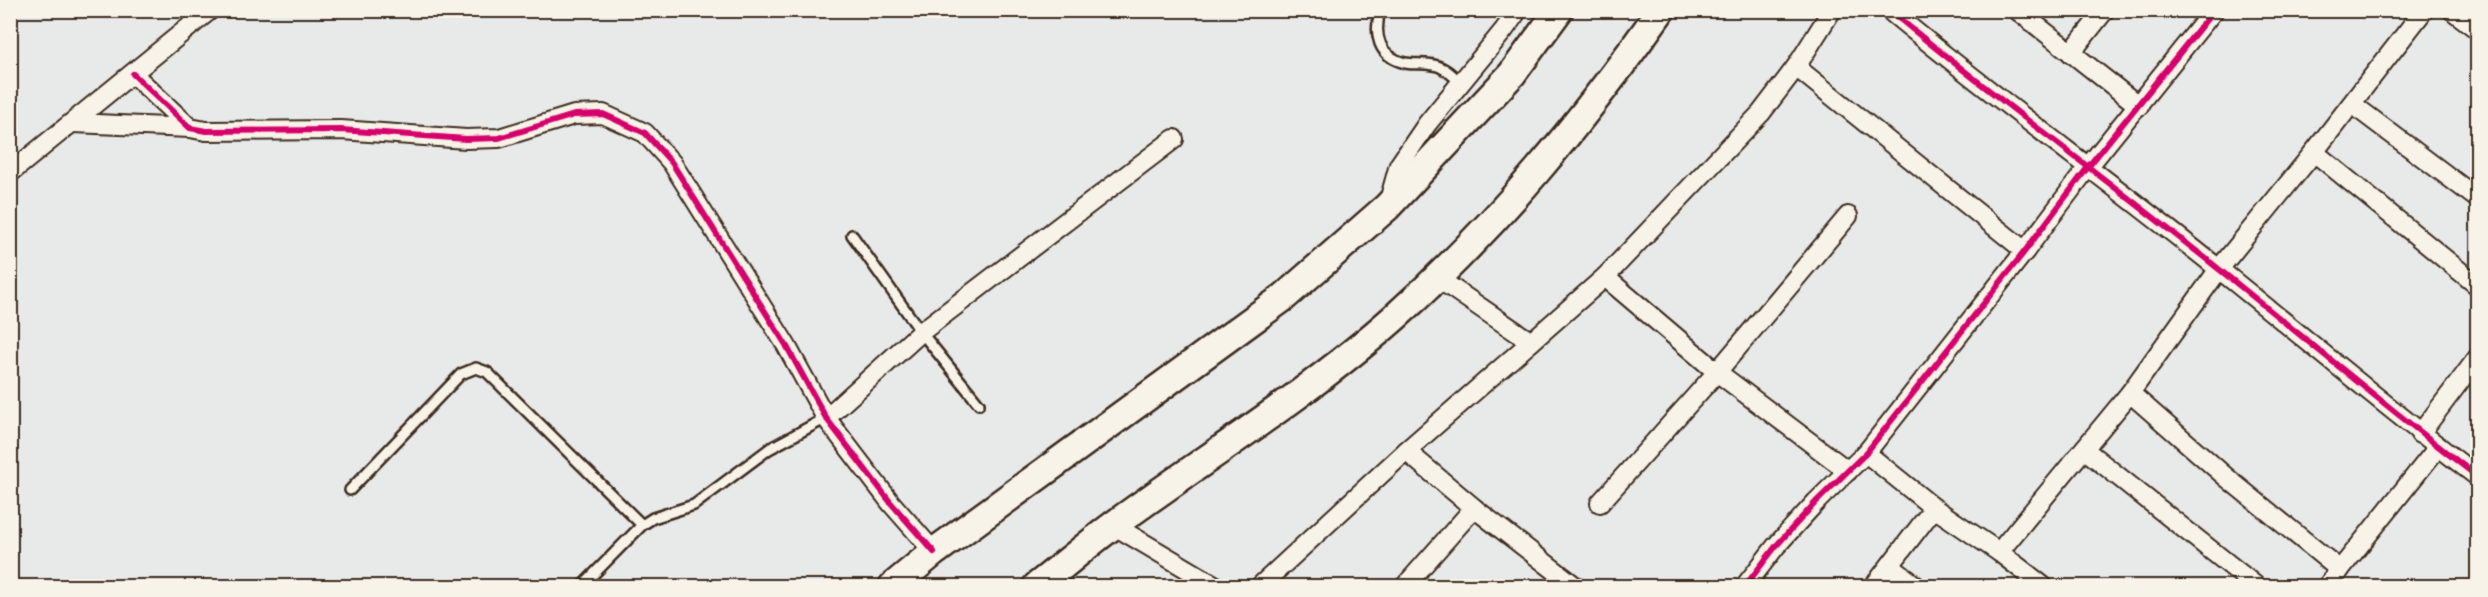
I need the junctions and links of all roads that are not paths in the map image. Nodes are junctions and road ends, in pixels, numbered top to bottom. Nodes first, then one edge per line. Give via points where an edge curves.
1 (210, 10) edge
2 (1380, 10) edge
3 (1518, 10) edge
4 (1559, 10) edge
5 (1661, 10) edge
6 (1832, 10) edge
7 (1888, 10) edge
8 (2017, 10) edge
9 (2105, 10) edge
10 (2214, 10) edge
11 (2424, 10) edge
12 (2452, 10) edge
13 (2478, 30) edge
14 (2071, 53) junction
15 (1796, 68) junction
16 (133, 74) junction
17 (1461, 82) junction
18 (2352, 104) junction
19 (2139, 106) junction
20 (73, 123) junction
21 (190, 128) junction
22 (1174, 140) dead end
23 (2314, 152) junction
24 (2088, 167) junction
25 (10, 173) edge
26 (2478, 199) edge
27 (1387, 207) junction
28 (1848, 216) dead end
29 (852, 235) dead end
30 (2025, 250) junction
31 (2219, 269) junction
32 (1436, 277) junction
33 (1605, 277) junction
34 (2478, 286) edge
35 (921, 332) junction
36 (1531, 342) junction
37 (2478, 357) edge
38 (1717, 372) junction
39 (2130, 393) junction
40 (979, 404) dead end
41 (826, 418) junction
42 (2420, 434) junction
43 (2438, 447) junction
44 (2084, 449) junction
45 (1406, 451) junction
46 (1866, 453) junction
47 (1848, 471) junction
48 (2478, 477) edge
49 (350, 490) dead end
50 (1600, 503) dead end
51 (1474, 508) junction
52 (1934, 508) junction
53 (642, 525) junction
54 (1113, 525) junction
55 (934, 552) junction
56 (1999, 552) junction
57 (1890, 566) junction
58 (2340, 570) junction
59 (1570, 585) edge
60 (582, 586) edge
61 (893, 586) edge
62 (1037, 586) edge
63 (1216, 586) edge
64 (1260, 586) edge
65 (1405, 586) edge
66 (1745, 586) edge
67 (1874, 586) edge
68 (1916, 586) edge
69 (2043, 586) edge
70 (2256, 586) edge
71 (2327, 586) edge

1 - 16 street
2 - 17 lane via 1375,28 1383,50 1403,62 1441,67
3 - 17 street
4 - 27 main road via 1512,74
5 - 32 main road via 1620,69 1528,184
6 - 15 street
7 - 24 street
8 - 14 street
9 - 14 street
10 - 19 street
11 - 18 street
12 - 13 street
14 - 19 street
15 - 30 street
15 - 33 street via 1737,140
16 - 20 street
16 - 21 street
17 - 27 street via 1399,165
18 - 23 street
18 - 26 street
19 - 24 street
20 - 21 street
20 - 25 street
21 - 41 street via 341,130 488,139 574,115 603,114 645,133 672,163 786,345
22 - 35 street
23 - 31 street
23 - 34 street
24 - 30 street
24 - 31 street
27 - 55 main road via 1284,297
28 - 38 street
29 - 35 lane
30 - 46 street
31 - 39 street
31 - 42 street
32 - 36 street
32 - 54 main road via 1394,317 1298,393
33 - 36 street
33 - 38 street
35 - 40 lane
35 - 41 street
36 - 45 street
37 - 42 street
38 - 47 street
38 - 50 street
39 - 44 street
39 - 58 street
41 - 53 lane via 769,449 694,505
41 - 55 street
42 - 43 street
43 - 48 street
43 - 58 street
44 - 56 street
44 - 70 street
45 - 51 street
45 - 64 street
46 - 47 street
46 - 52 street
47 - 66 street via 1776,546
49 - 53 lane via 461,374 476,368 487,372
51 - 59 street
51 - 65 street
52 - 56 street
52 - 57 street
53 - 60 lane
54 - 62 main road
54 - 63 street
55 - 61 main road
56 - 69 street
57 - 67 street
57 - 68 street
58 - 71 street

